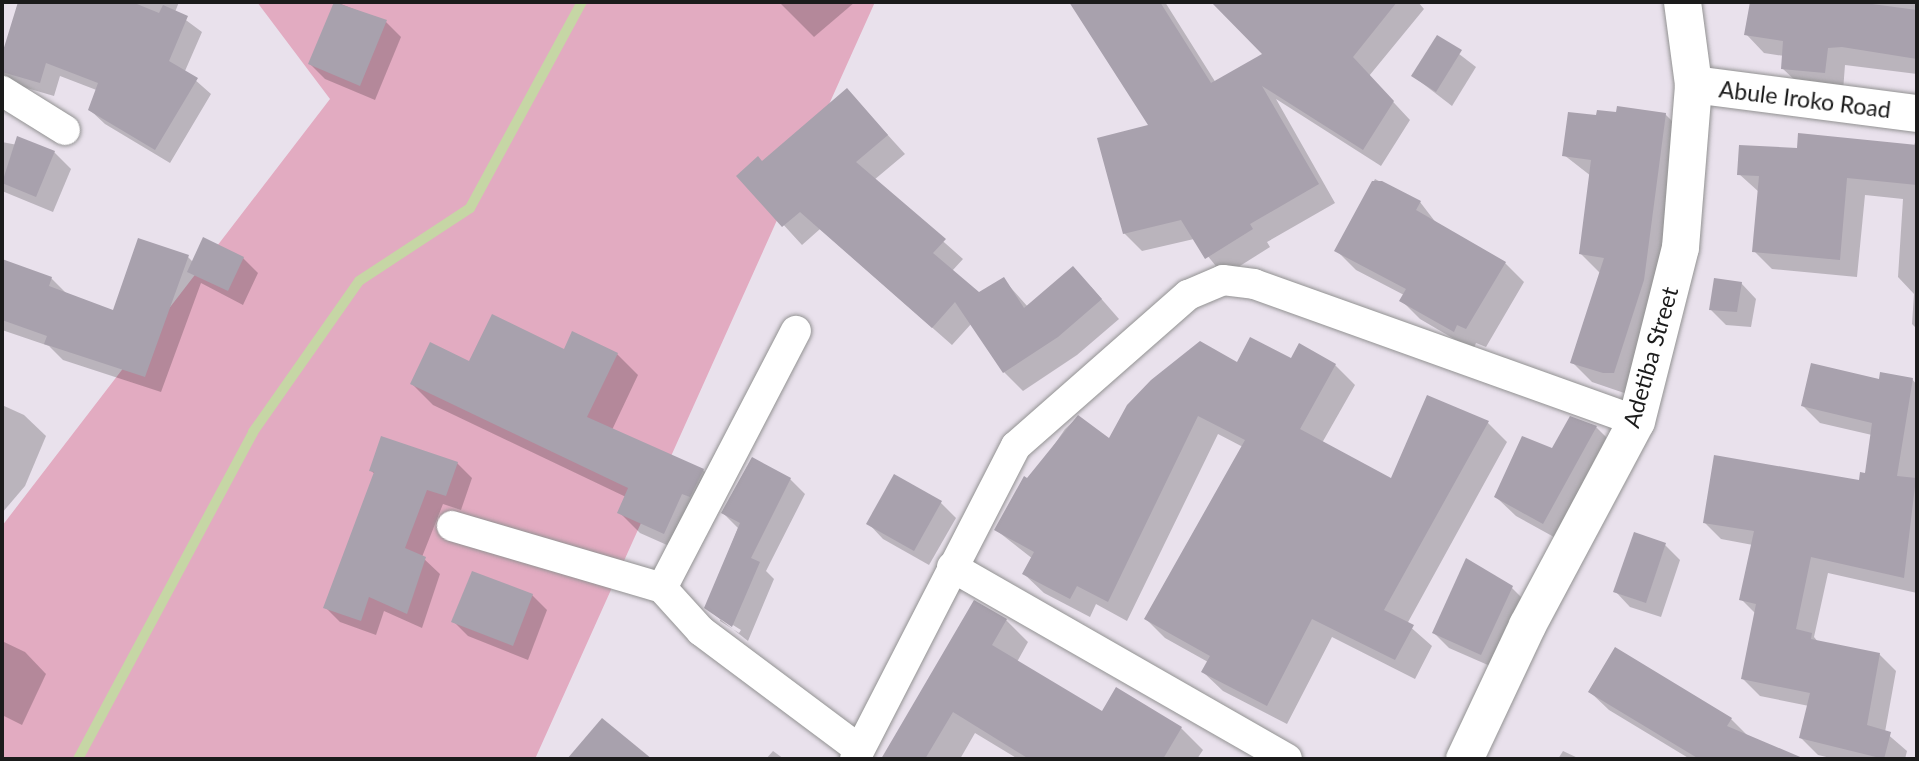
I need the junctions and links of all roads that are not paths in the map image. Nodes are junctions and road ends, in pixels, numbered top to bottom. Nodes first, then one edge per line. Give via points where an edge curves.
1 (1682, 2) edge
2 (1693, 84) junction
3 (2, 91) edge
4 (1917, 113) edge
5 (65, 130) dead end
6 (796, 331) dead end
7 (1636, 421) junction
8 (452, 526) dead end
9 (951, 567) junction
10 (662, 588) junction
11 (857, 754) edge
12 (1287, 759) edge
13 (1464, 759) edge

1 - 2 street, Adetiba Street
2 - 4 street, Abule Iroko Road
2 - 7 street, Adetiba Street via 1680,247
3 - 5 street
6 - 10 street
7 - 9 street via 1254,284 1223,280 1188,295 1016,446
7 - 13 street, Adetiba Street via 1527,625
8 - 10 street
9 - 11 street
9 - 12 street
10 - 11 street via 701,631

